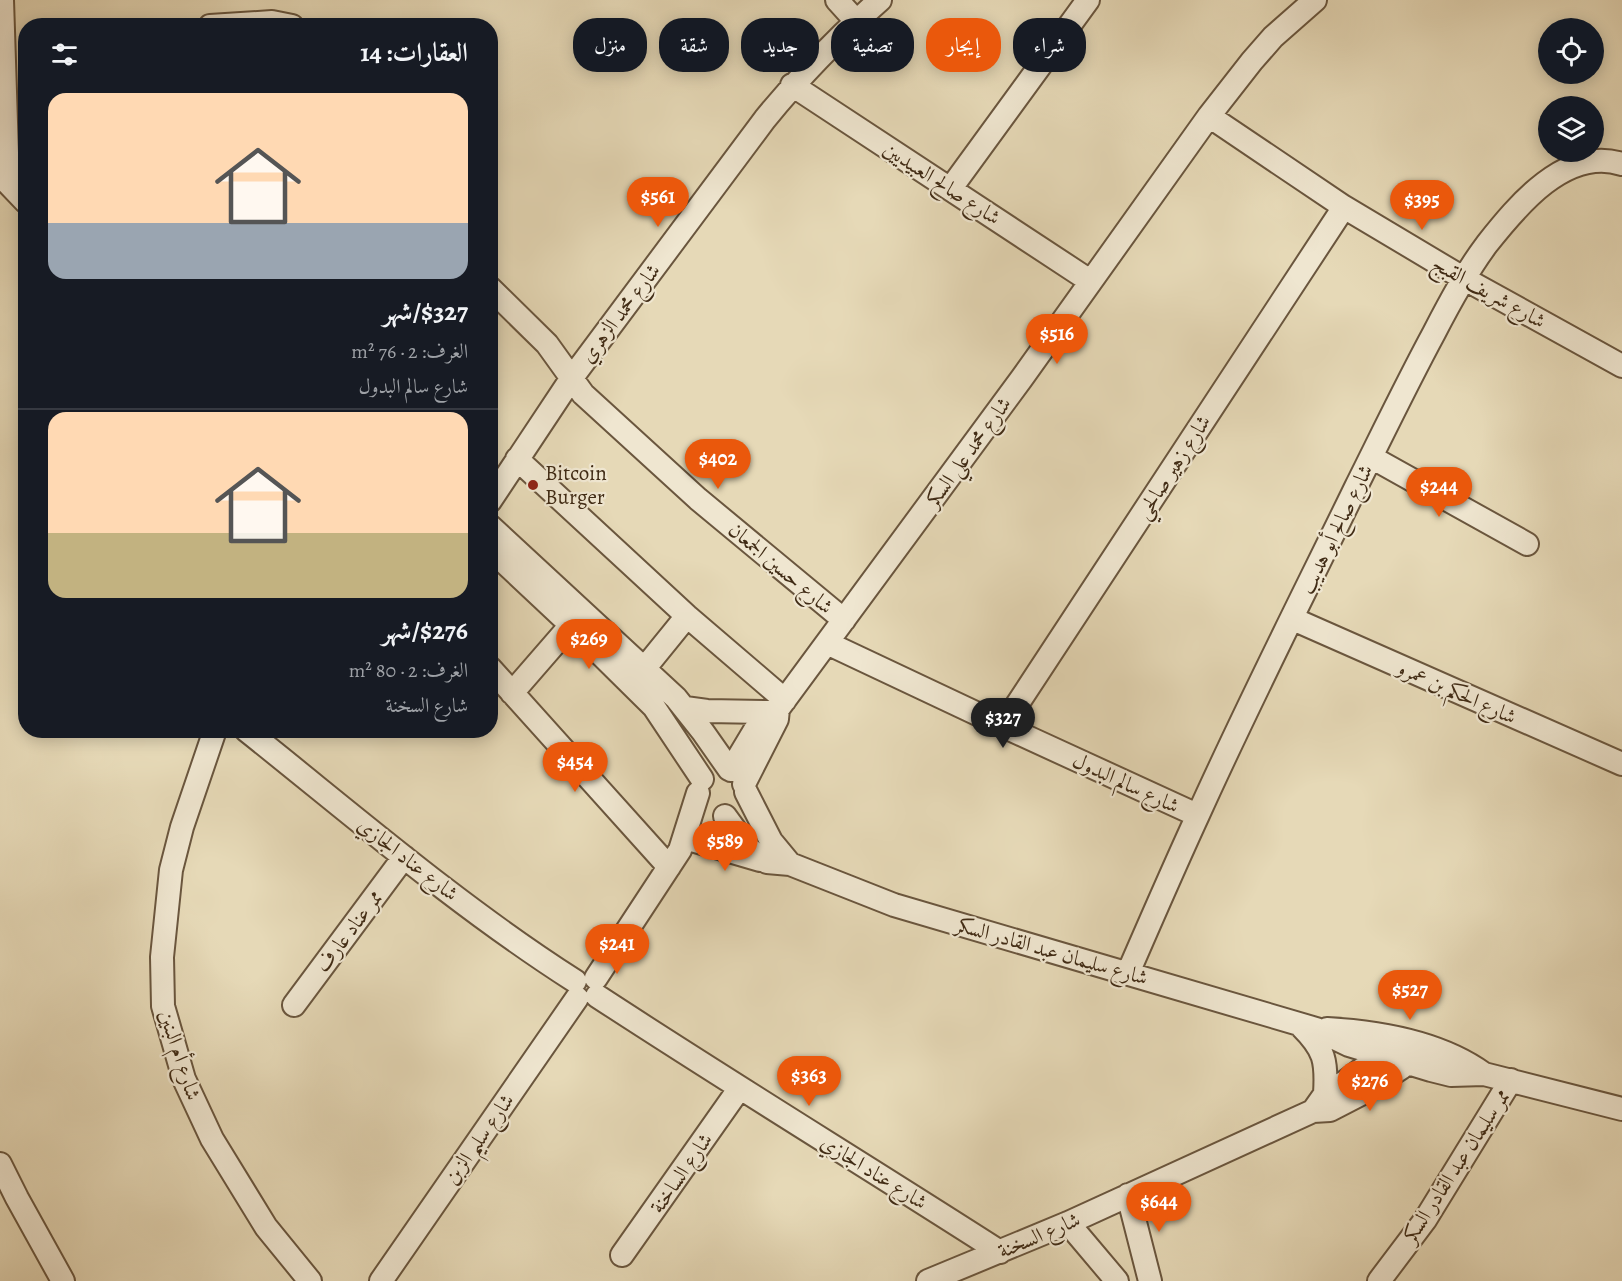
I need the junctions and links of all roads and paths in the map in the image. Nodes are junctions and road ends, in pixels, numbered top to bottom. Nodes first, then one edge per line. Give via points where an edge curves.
1 (2, 0) edge
2 (837, 0) edge
3 (880, 0) edge
4 (1088, 0) edge
5 (1315, 0) edge
6 (853, 18) edge
7 (859, 18) edge
8 (831, 44) edge
9 (792, 85) junction
10 (1209, 116) junction
11 (1622, 164) edge
12 (4, 179) edge
13 (951, 188) junction
14 (18, 194) edge
15 (1344, 207) junction
16 (1463, 278) junction
17 (1090, 281) junction
18 (498, 296) edge
19 (1622, 366) edge
20 (572, 379) junction
21 (1371, 457) junction
22 (517, 459) junction
23 (498, 489) edge
24 (498, 533) edge
25 (1527, 544) dead end
26 (498, 557) edge
27 (687, 616) junction
28 (1293, 618) junction
29 (844, 620) junction
30 (571, 625) junction
31 (827, 643) junction
32 (644, 669) junction
33 (498, 677) edge
34 (512, 693) junction
35 (777, 707) junction
36 (685, 708) junction
37 (1003, 726) junction
38 (212, 738) edge
39 (256, 738) edge
40 (1622, 764) edge
41 (738, 779) junction
42 (700, 786) junction
43 (1197, 815) junction
44 (723, 816) junction
45 (681, 853) junction
46 (404, 858) junction
47 (767, 862) junction
48 (790, 864) junction
49 (1128, 972) junction
50 (586, 988) junction
51 (294, 1005) dead end
52 (1308, 1027) junction
53 (1386, 1047) junction
54 (1411, 1053) junction
55 (1431, 1070) junction
56 (1484, 1074) junction
57 (1511, 1080) junction
58 (739, 1089) junction
59 (1360, 1094) junction
60 (1318, 1102) junction
61 (1622, 1109) edge
62 (0, 1164) edge
63 (1128, 1196) junction
64 (1068, 1223) junction
65 (1000, 1251) junction
66 (622, 1256) dead end
67 (63, 1281) edge
68 (310, 1281) edge
69 (381, 1281) edge
70 (928, 1281) edge
71 (1116, 1281) edge
72 (1150, 1281) edge
73 (1379, 1281) edge

1 - 12 street
2 - 6 street
3 - 7 street, شارع محمد الزهري
4 - 13 street
5 - 10 street, شارع محمد علي السكر via 1273,37
8 - 9 street, شارع محمد الزهري
9 - 13 street, شارع صالح العبيديين
9 - 20 street, شارع محمد الزهري
10 - 15 street, شارع شريف القبج
10 - 17 street, شارع محمد علي السكر
11 - 16 street, شارع صالح أبو هديب via 1592,161 1556,174 1517,209
12 - 14 street
13 - 17 street, شارع صالح العبيديين
15 - 16 street, شارع شريف القبج
15 - 37 street, شارع زهير صالحي
16 - 19 street, شارع شريف القبج
16 - 21 street, شارع صالح أبو هديب
17 - 29 street, شارع محمد علي السكر
18 - 20 street, شارع حسين الجمعان via 547,344
20 - 22 street, شارع محمد الزهري
20 - 29 street, شارع حسين الجمعان via 582,394 698,499
21 - 25 street
21 - 28 street, شارع صالح أبو هديب
22 - 23 street, شارع محمد الزهري
22 - 27 street
24 - 32 street, شارع سليمان عبد القادر السكر
26 - 30 street
27 - 32 street
27 - 35 street
28 - 40 street, شارع الحكم بن عمرو
28 - 43 street, شارع صالح أبو هديب
29 - 31 street, شارع محمد علي السكر
30 - 34 street
30 - 42 street via 654,707
31 - 35 street, شارع محمد علي السكر
31 - 37 street, شارع سالم البدول
32 - 36 street, شارع سليمان عبد القادر السكر
33 - 34 street
34 - 45 street
35 - 36 street via 706,711
35 - 41 street, شارع محمد علي السكر via 749,740
36 - 41 street, شارع سليمان عبد القادر السكر
37 - 43 street, شارع سالم البدول
38 - 68 street, شارع أم البنين via 171,870 162,957 163,1006 184,1080 213,1139 266,1227
39 - 46 street, شارع عناد الجازي
41 - 42 street via 714,770
41 - 44 street via 745,799 737,810
41 - 48 street, شارع سليمان عبد القادر السكر via 771,841
42 - 44 street via 703,807
42 - 45 street, شارع سليم الزبن
43 - 49 street, شارع صالح أبو هديب
44 - 45 street, شارع سليم الزبن
44 - 47 street via 749,849
45 - 47 street, شارع سليمان عبد القادر السكر
45 - 50 street, شارع سليم الزبن
46 - 50 street, شارع عناد الجازي
46 - 51 street, ممر عناد عارف
47 - 48 street, شارع سليمان عبد القادر السكر
48 - 49 street, شارع سليمان عبد القادر السكر via 894,905
49 - 52 street, شارع سليمان عبد القادر السكر
50 - 58 street, شارع عناد الجازي
50 - 69 street, شارع سليم الزبن
52 - 53 street, شارع سليمان عبد القادر السكر via 1349,1045
52 - 60 street via 1326,1067
53 - 54 street, شارع سليمان عبد القادر السكر
53 - 60 street, شارع السخنة
54 - 55 street, شارع سليمان عبد القادر السكر
54 - 56 street, شارع سليمان عبد القادر السكر via 1452,1055
54 - 59 street, شارع السخنة via 1393,1074
55 - 56 street, شارع سليمان عبد القادر السكر via 1451,1076
55 - 59 street
56 - 57 street, شارع سليمان عبد القادر السكر
57 - 61 street, شارع سليمان عبد القادر السكر
57 - 73 street, ممر سليمان عبد القادر السكر via 1425,1220
58 - 65 street, شارع عناد الجازي
58 - 66 street, شارع الساخنة
59 - 60 street, شارع السخنة via 1330,1110
60 - 63 street, شارع السخنة
62 - 67 street
63 - 64 street, شارع السخنة
63 - 72 street
64 - 65 street, شارع السخنة
64 - 71 street
65 - 70 street, شارع السخنة

